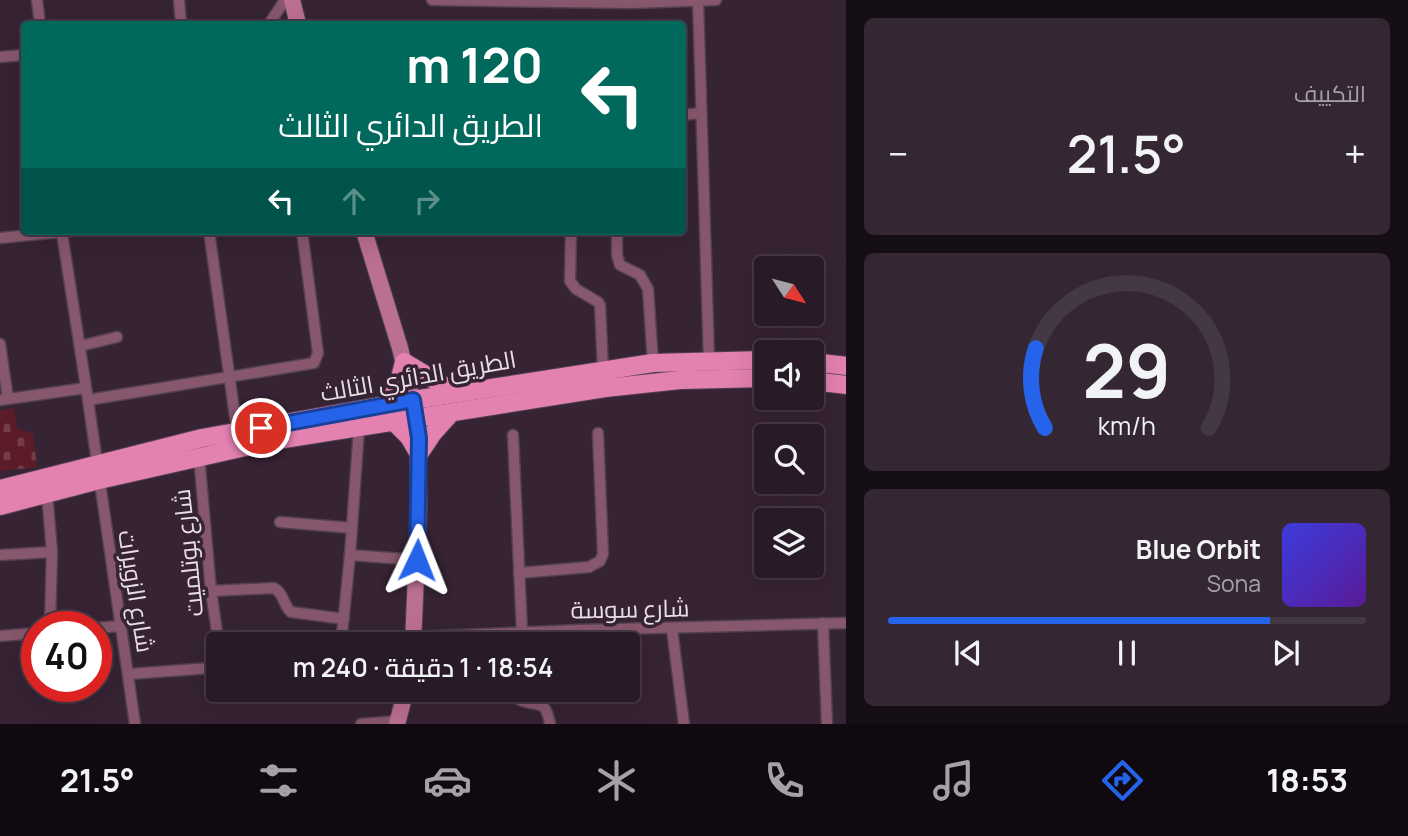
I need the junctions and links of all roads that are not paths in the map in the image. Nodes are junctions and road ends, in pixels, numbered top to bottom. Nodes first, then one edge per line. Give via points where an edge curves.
1 (37, 0) edge
2 (179, 0) edge
3 (285, 0) edge
4 (292, 0) edge
5 (432, 0) edge
6 (716, 0) edge
7 (699, 1) edge
8 (40, 21) edge
9 (181, 21) edge
10 (271, 21) edge
11 (297, 21) edge
12 (21, 55) edge
13 (0, 57) edge
14 (701, 113) junction
15 (686, 114) edge
16 (33, 235) edge
17 (66, 235) edge
18 (210, 235) edge
19 (303, 235) edge
20 (366, 235) edge
21 (571, 235) edge
22 (617, 235) edge
23 (0, 238) edge
24 (117, 337) dead end
25 (0, 344) edge
26 (80, 346) junction
27 (709, 360) junction
28 (754, 360) edge
29 (404, 362) junction
30 (653, 363) junction
31 (824, 363) edge
32 (846, 366) edge
33 (603, 370) junction
34 (228, 376) junction
35 (754, 378) edge
36 (824, 382) edge
37 (846, 385) edge
38 (456, 393) junction
39 (87, 394) junction
40 (4, 399) edge
41 (413, 400) junction
42 (387, 405) junction
43 (451, 414) junction
44 (417, 419) junction
45 (394, 422) junction
46 (359, 428) junction
47 (237, 432) junction
48 (598, 433) dead end
49 (513, 435) dead end
50 (419, 454) junction
51 (199, 456) junction
52 (98, 472) junction
53 (0, 489) edge
54 (47, 493) junction
55 (0, 506) edge
56 (280, 522) dead end
57 (352, 528) junction
58 (52, 552) junction
59 (0, 555) edge
60 (350, 555) junction
61 (417, 560) junction
62 (519, 573) junction
63 (211, 591) junction
64 (50, 611) edge
65 (344, 619) junction
66 (846, 622) edge
67 (823, 624) junction
68 (121, 626) junction
69 (112, 627) edge
70 (672, 629) junction
71 (217, 632) edge
72 (342, 632) edge
73 (414, 632) edge
74 (522, 632) joint
75 (21, 634) edge
76 (0, 636) edge
77 (206, 667) edge
78 (129, 674) junction
79 (403, 702) edge
80 (529, 702) edge
81 (397, 723) edge
82 (135, 724) edge
83 (362, 724) edge
84 (550, 724) edge
85 (684, 724) edge
86 (827, 724) edge

1 - 8 street
2 - 9 street
3 - 10 street
4 - 11 street
5 - 7 street
6 - 7 street
7 - 14 street
12 - 13 street
14 - 15 street
14 - 27 street
16 - 23 street
17 - 26 street, شارع الزويرات
18 - 34 street
19 - 34 street via 317,360
20 - 29 street
21 - 33 street via 570,281 600,305
22 - 30 street via 620,265 640,275 648,289
24 - 26 street
25 - 40 street
26 - 39 street, شارع الزويرات
27 - 28 main road, الطريق الدائري الثالث
27 - 30 main road, الطريق الدائري الثالث
29 - 38 main road
29 - 41 street
29 - 42 main road
30 - 33 main road, الطريق الدائري الثالث
31 - 32 main road
33 - 38 main road, الطريق الدائري الثالث
34 - 39 street
34 - 47 street
35 - 43 main road, الطريق الدائري الثالث via 654,383
36 - 37 main road
38 - 41 main road, الطريق الدائري الثالث
39 - 40 street
39 - 52 street, شارع الزويرات
41 - 42 main road, الطريق الدائري الثالث
41 - 44 street
42 - 47 main road, الطريق الدائري الثالث
43 - 44 main road, الطريق الدائري الثالث
43 - 50 main road
44 - 45 main road, الطريق الدائري الثالث
44 - 50 street
45 - 46 main road, الطريق الدائري الثالث
45 - 50 main road
46 - 51 main road, الطريق الدائري الثالث
46 - 57 street
47 - 52 main road, الطريق الدائري الثالث via 202,438
48 - 62 street via 600,561
49 - 62 street
50 - 61 street
51 - 52 main road, الطريق الدائري الثالث
51 - 63 street, شارع بوتلميت
52 - 53 main road, الطريق الدائري الثالث
52 - 54 main road, الطريق الدائري الثالث
52 - 68 street, شارع الزويرات
54 - 55 main road, الطريق الدائري الثالث
54 - 58 street
56 - 57 street
57 - 60 street
58 - 59 street
58 - 64 street
60 - 61 street
60 - 65 street
61 - 73 street
62 - 74 street
63 - 65 street via 274,588 291,612
63 - 71 street, شارع بوتلميت
65 - 72 street
66 - 67 street, شارع سوسة
67 - 70 street, شارع سوسة
67 - 86 street
68 - 69 street
68 - 78 street, شارع الزويرات
70 - 74 street, شارع سوسة
70 - 85 street
75 - 76 street
77 - 78 street
78 - 82 street, شارع الزويرات
79 - 81 street
80 - 84 street via 543,706
81 - 83 street

